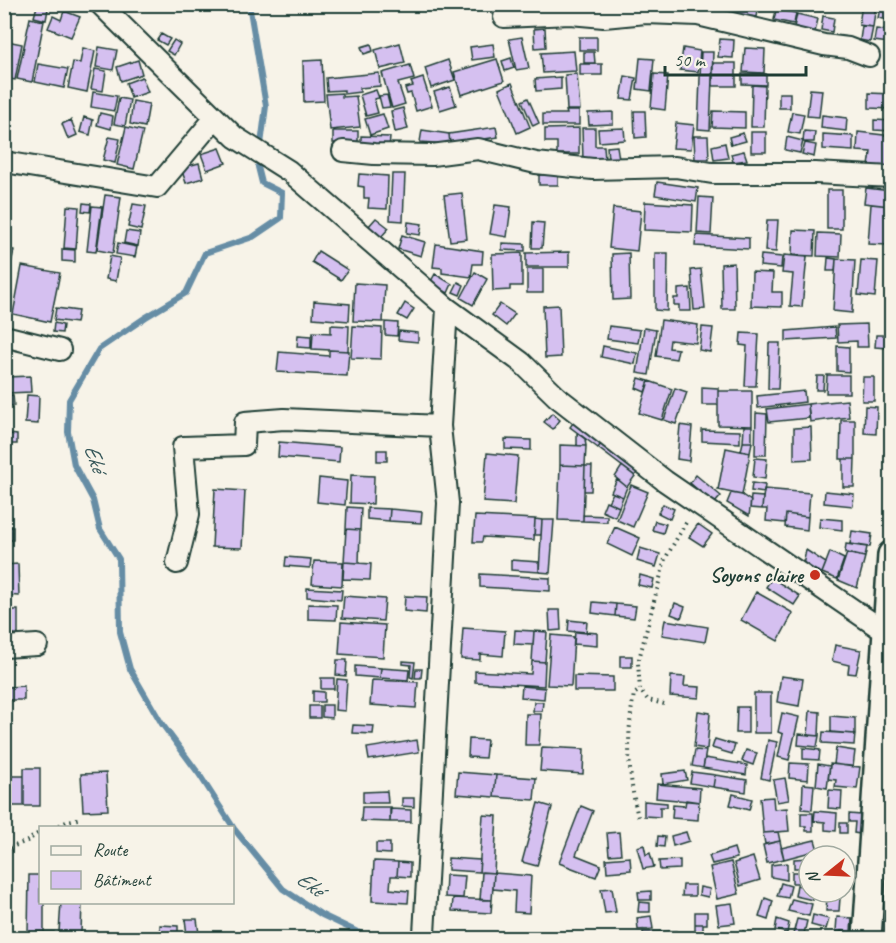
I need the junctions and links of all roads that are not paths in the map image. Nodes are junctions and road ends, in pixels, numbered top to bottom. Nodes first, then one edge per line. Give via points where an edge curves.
1 (100, 4) edge
2 (571, 9) edge
3 (700, 10) edge
4 (504, 17) dead end
5 (869, 56) dead end
6 (215, 118) junction
7 (343, 151) dead end
8 (4, 162) edge
9 (891, 177) edge
10 (447, 308) junction
11 (4, 336) edge
12 (60, 350) dead end
13 (440, 426) junction
14 (891, 555) edge
15 (177, 563) dead end
16 (887, 633) junction
17 (37, 645) dead end
18 (4, 647) edge
19 (424, 934) dead end
20 (867, 939) edge

1 - 6 street
2 - 3 street via 604,17
2 - 4 street
3 - 5 street
6 - 8 street via 157,187
6 - 10 street via 235,137 289,171
7 - 9 street via 432,155 478,149 536,163 593,169 675,167 712,173
10 - 13 street
10 - 16 street via 521,362 556,397 665,481
11 - 12 street
13 - 15 street via 245,422 244,445 183,447 189,514
13 - 19 street via 448,503
14 - 16 main road
16 - 20 main road
17 - 18 street

